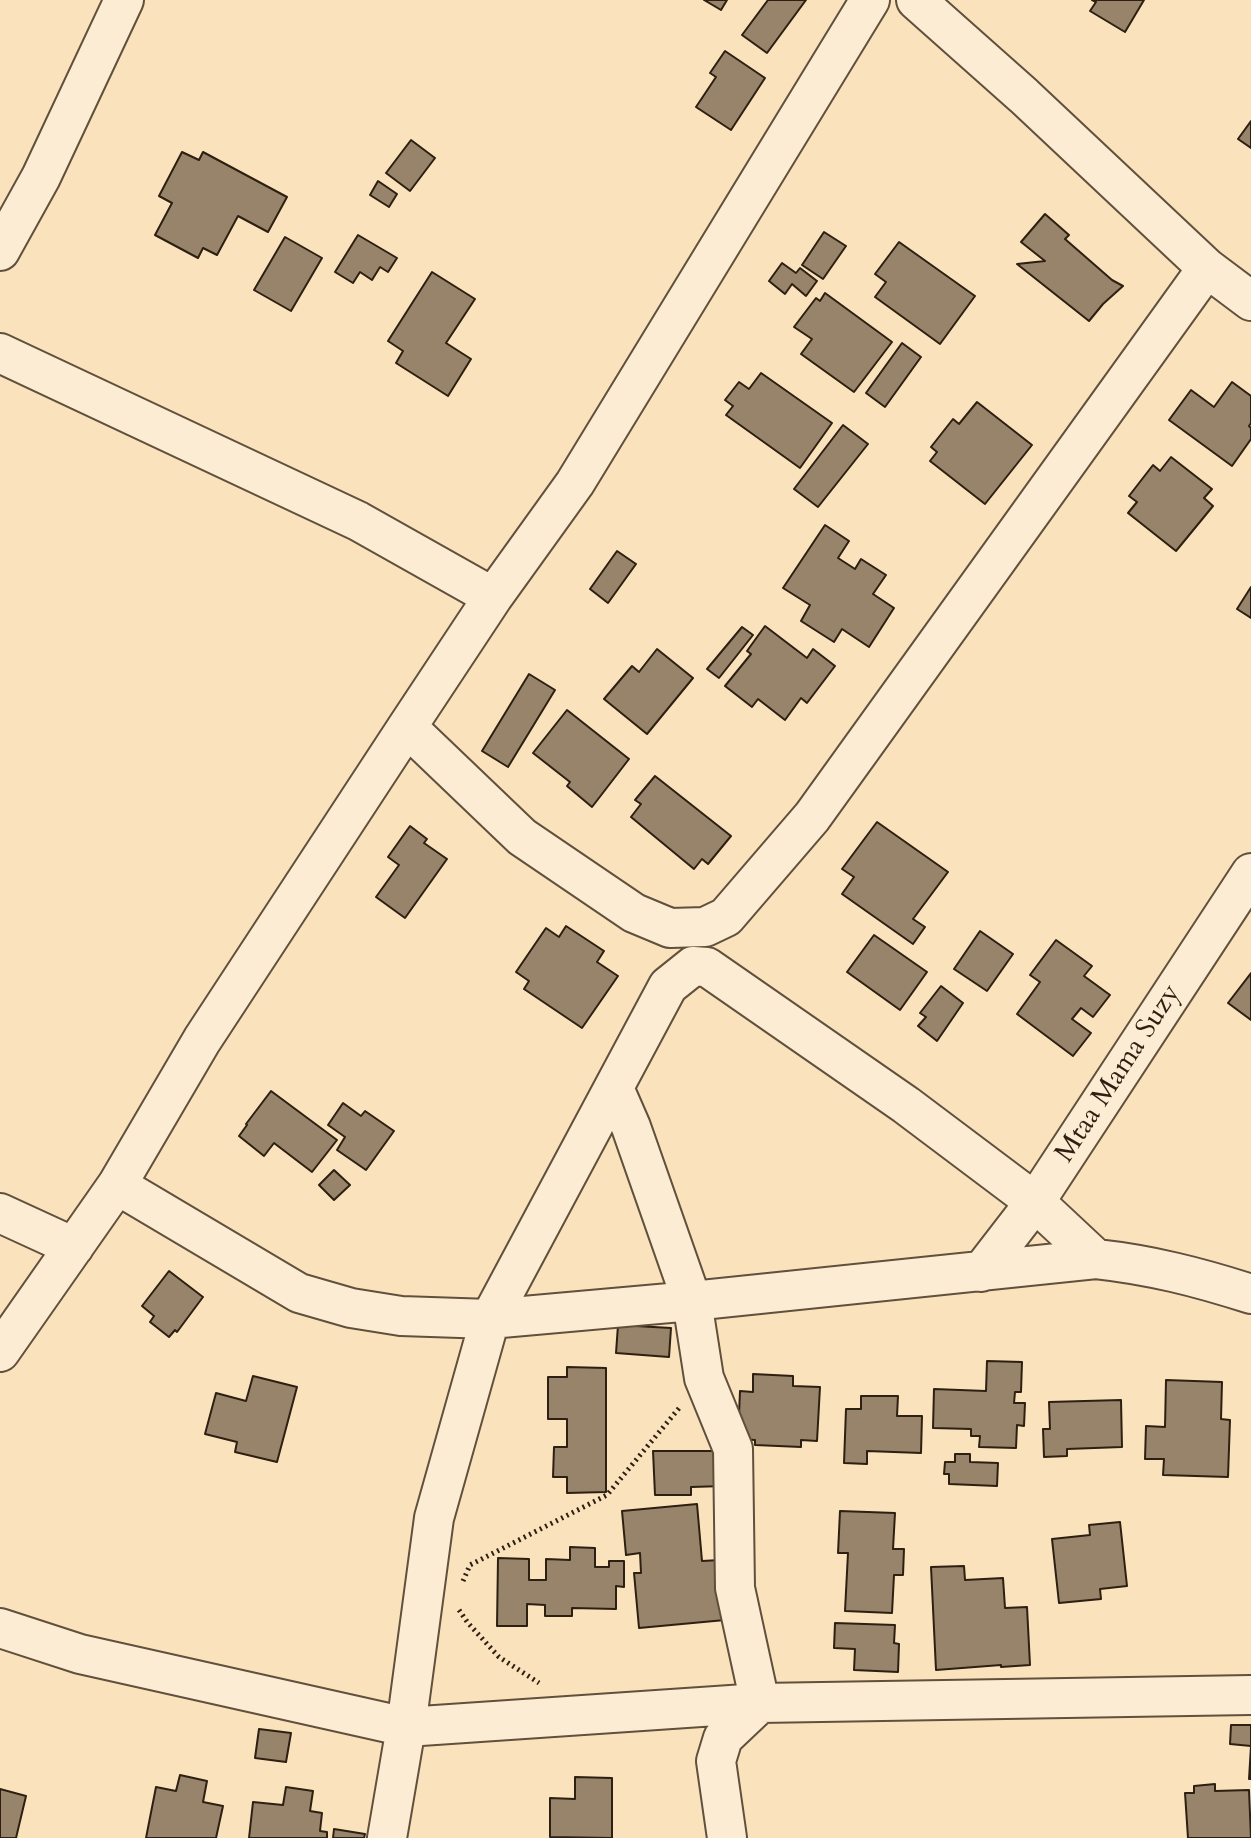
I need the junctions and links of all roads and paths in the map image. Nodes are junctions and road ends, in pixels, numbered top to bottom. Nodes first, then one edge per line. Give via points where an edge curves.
1 (124, 0) edge
2 (870, 0) edge
3 (916, 0) edge
4 (0, 251) edge
5 (1207, 268) junction
6 (1251, 301) edge
7 (0, 353) edge
8 (493, 597) junction
9 (407, 727) junction
10 (1251, 873) edge
11 (614, 1088) junction
12 (117, 1185) junction
13 (1035, 1202) junction
14 (0, 1213) edge
15 (74, 1247) junction
16 (1096, 1259) junction
17 (981, 1272) junction
18 (1251, 1294) edge
19 (692, 1301) junction
20 (490, 1319) junction
21 (0, 1352) edge
22 (704, 1378) junction
23 (459, 1590) dead end
24 (454, 1602) dead end
25 (0, 1628) edge
26 (1251, 1695) edge
27 (760, 1703) junction
28 (559, 1716) junction
29 (406, 1727) junction
30 (387, 1838) edge
31 (727, 1838) edge

1 - 4 street
2 - 8 street via 575,483
3 - 5 street
5 - 6 street
5 - 9 street via 812,817 726,917 705,927 670,928 634,913 522,837
7 - 8 street via 358,521
8 - 9 street
9 - 12 street via 202,1040
10 - 13 street, Mtaa Mama Suzy
11 - 13 street via 668,986 693,966 707,967
11 - 19 street
11 - 20 street
12 - 15 street
12 - 20 street via 299,1293 401,1316
13 - 16 street
13 - 17 street, Mtaa Mama Suzy
14 - 15 street
15 - 21 street
16 - 17 street
16 - 18 street via 1186,1274
17 - 19 street
19 - 20 street
19 - 22 street
20 - 29 street via 434,1518
22 - 23 path via 607,1495 470,1565
22 - 27 street via 733,1449 735,1588
24 - 28 path via 499,1657 543,1686
25 - 29 street via 80,1654
26 - 27 street
27 - 28 street
27 - 31 street via 723,1738 716,1761
28 - 29 street
29 - 30 street

